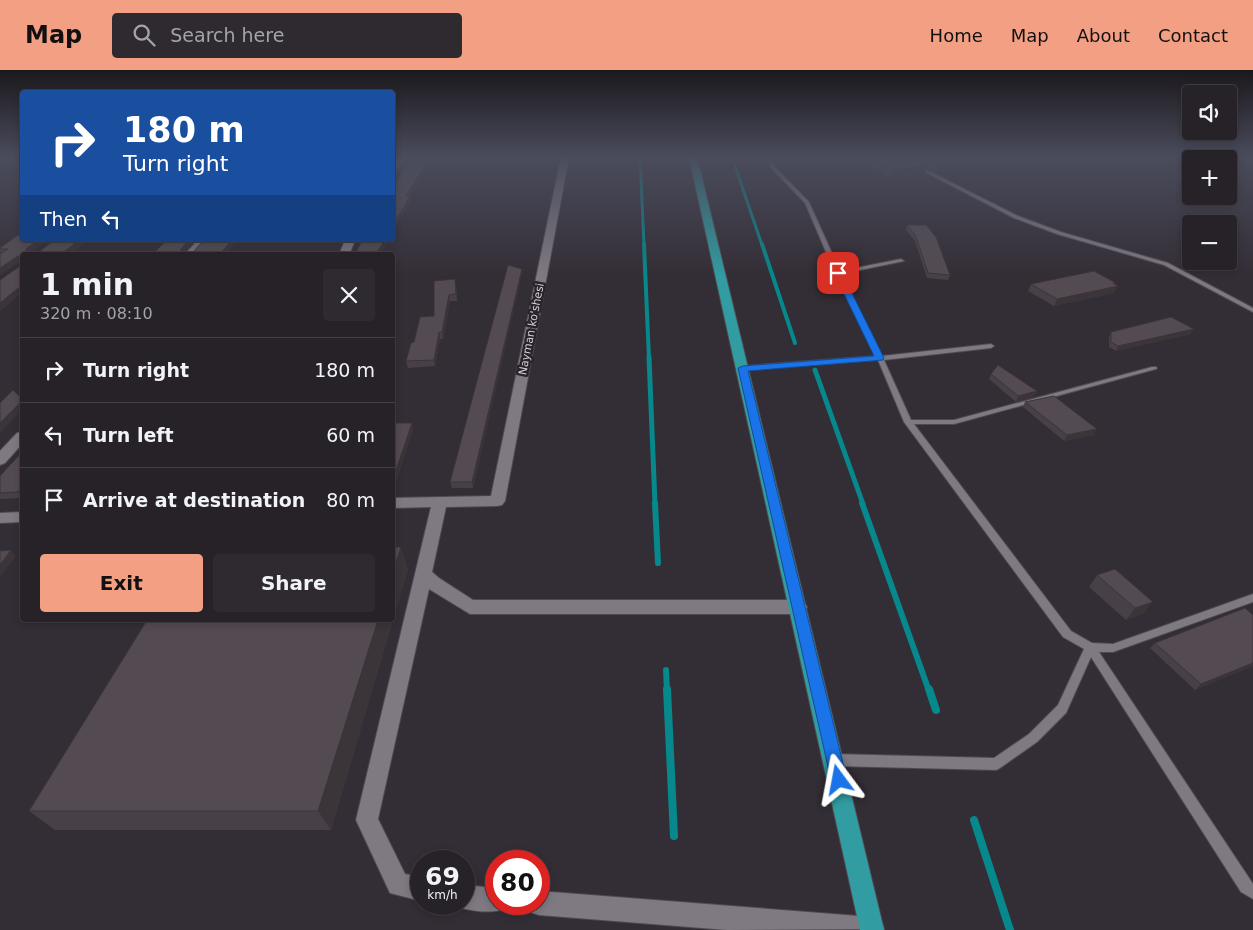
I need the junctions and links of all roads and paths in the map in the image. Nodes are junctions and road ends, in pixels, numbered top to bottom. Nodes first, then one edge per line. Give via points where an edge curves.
1 (557, 197) edge
2 (703, 197) edge
3 (802, 197) edge
4 (977, 197) edge
5 (201, 242) edge
6 (192, 252) edge
7 (901, 261) dead end
8 (838, 273) junction
9 (1253, 310) edge
10 (991, 346) dead end
11 (880, 358) junction
12 (743, 368) junction
13 (1154, 368) dead end
14 (908, 422) junction
15 (20, 438) edge
16 (0, 460) edge
17 (440, 502) junction
18 (395, 504) edge
19 (20, 517) edge
20 (0, 518) edge
21 (423, 573) junction
22 (1253, 598) edge
23 (798, 607) junction
24 (1090, 648) junction
25 (834, 760) junction
26 (410, 887) edge
27 (1253, 892) edge
28 (550, 904) edge
29 (872, 930) edge

1 - 17 street, Nayman ko'shesi via 497,501
2 - 12 highway
3 - 8 lane
4 - 9 lane via 1058,233 1166,264
5 - 6 street
7 - 8 lane
8 - 11 lane
10 - 11 lane
11 - 12 lane
11 - 14 lane
12 - 23 highway
13 - 14 lane via 954,422
14 - 24 lane via 1067,634
15 - 16 street
17 - 18 street
17 - 21 street
19 - 20 street
21 - 23 street via 470,608
21 - 26 street via 367,820 398,884
22 - 24 lane via 1113,648
23 - 25 highway
24 - 25 lane via 1062,709 1033,738 996,764
24 - 27 lane via 1246,887
25 - 29 highway
28 - 29 street

